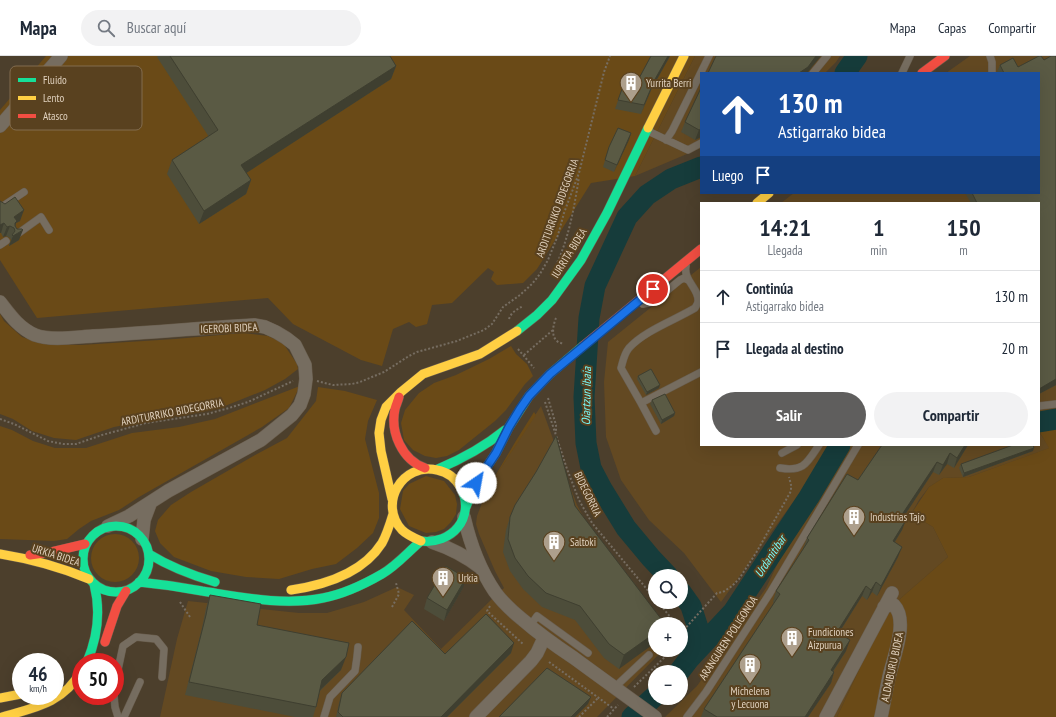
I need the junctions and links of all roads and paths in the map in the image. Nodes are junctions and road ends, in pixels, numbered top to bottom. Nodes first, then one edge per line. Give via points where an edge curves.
1 (61, 56) edge
2 (610, 56) edge
3 (684, 56) edge
4 (709, 56) edge
5 (827, 56) edge
6 (910, 56) edge
7 (990, 56) edge
8 (943, 60) edge
9 (52, 66) edge
10 (701, 72) edge
11 (814, 72) edge
12 (902, 72) edge
13 (924, 72) edge
14 (992, 72) edge
15 (700, 74) edge
16 (10, 115) edge
17 (0, 126) edge
18 (648, 131) junction
19 (666, 140) junction
20 (700, 144) edge
21 (579, 173) junction
22 (24, 192) dead end
23 (768, 194) edge
24 (758, 202) edge
25 (0, 208) edge
26 (48, 230) dead end
27 (16, 235) edge
28 (700, 250) edge
29 (688, 260) junction
30 (549, 276) dead end
31 (688, 280) junction
32 (0, 302) edge
33 (525, 304) dead end
34 (630, 308) junction
35 (509, 324) dead end
36 (553, 330) dead end
37 (515, 344) dead end
38 (524, 355) junction
39 (536, 371) dead end
40 (700, 373) edge
41 (294, 381) dead end
42 (315, 381) dead end
43 (401, 392) junction
44 (548, 397) dead end
45 (545, 402) dead end
46 (642, 403) junction
47 (1056, 404) edge
48 (1040, 406) edge
49 (0, 419) edge
50 (509, 427) junction
51 (656, 431) dead end
52 (556, 436) junction
53 (795, 446) edge
54 (818, 446) edge
55 (857, 446) edge
56 (782, 453) dead end
57 (425, 468) junction
58 (438, 469) junction
59 (783, 469) joint
60 (392, 500) junction
61 (150, 504) junction
62 (465, 512) junction
63 (393, 514) junction
64 (108, 526) junction
65 (142, 539) junction
66 (426, 541) junction
67 (85, 544) junction
68 (0, 554) edge
69 (149, 554) junction
70 (16, 556) junction
71 (483, 570) junction
72 (395, 578) dead end
73 (92, 582) junction
74 (139, 582) junction
75 (224, 584) dead end
76 (126, 590) junction
77 (284, 590) dead end
78 (648, 591) edge
79 (892, 593) dead end
80 (179, 600) dead end
81 (392, 607) dead end
82 (884, 607) junction
83 (664, 609) edge
84 (190, 617) dead end
85 (670, 617) edge
86 (530, 626) junction
87 (688, 627) edge
88 (544, 638) junction
89 (358, 647) dead end
90 (103, 649) dead end
91 (91, 653) edge
92 (122, 653) edge
93 (588, 653) dead end
94 (648, 656) edge
95 (665, 657) edge
96 (549, 662) dead end
97 (162, 677) dead end
98 (140, 682) dead end
99 (72, 685) edge
100 (615, 688) junction
101 (12, 696) edge
102 (627, 697) junction
103 (0, 698) edge
104 (598, 698) junction
105 (114, 705) edge
106 (38, 707) junction
107 (0, 709) edge
108 (614, 710) junction
109 (2, 717) edge
110 (118, 717) edge
111 (124, 717) edge
112 (324, 717) edge
113 (476, 717) edge
114 (579, 717) edge
115 (607, 717) edge
116 (655, 717) edge
117 (687, 717) edge
118 (826, 717) edge
119 (882, 717) edge

1 - 9 street
2 - 21 path, ARDITURRIKO BIDEGORRIA
3 - 18 main road, IURRITA BIDEA
4 - 10 lane
5 - 11 lane
6 - 12 lane
7 - 14 lane
8 - 13 main road
15 - 19 lane
16 - 17 street
18 - 19 lane
18 - 43 main road, IURRITA BIDEA via 581,260 552,300 508,337 480,354 423,374
19 - 20 lane via 688,150
21 - 30 path via 570,223 559,259
21 - 42 path, ARDITURRIKO BIDEGORRIA via 558,235 540,274 503,307 492,324 458,341 417,352 384,372 360,382 333,385
22 - 25 lane
23 - 24 main road
26 - 27 lane via 41,217
28 - 29 main road
29 - 31 lane via 685,270
29 - 34 main road
31 - 34 lane via 680,280 653,302
31 - 46 lane via 696,292 698,302 695,308 638,339 623,358 621,368
32 - 61 street, IGEROBI BIDEA via 23,328 49,338 254,325 276,332 295,345 305,365 306,379 300,405 292,415 261,440 168,491
33 - 35 path via 509,317
34 - 50 main road via 540,384
36 - 38 path
37 - 38 path
38 - 39 path
40 - 46 lane
41 - 49 path, ARDITURRIKO BIDEGORRIA via 229,408 146,423 76,444 48,441
43 - 57 main road via 395,409 394,429 399,445 409,458
43 - 60 main road, IURRITA BIDEA via 386,407 379,433
44 - 52 path via 556,425
45 - 52 path, BIDEGORRIA
46 - 51 lane
47 - 48 lane
50 - 58 main road via 486,445
50 - 62 main road via 476,483
52 - 78 path, BIDEGORRIA via 579,500 592,523
53 - 56 lane
54 - 59 lane via 805,465
55 - 117 lane, ARANGUREN POLIGONOA via 770,593
57 - 58 main road
57 - 60 main road via 403,478
58 - 62 main road via 455,479 461,487 465,497
59 - 87 path via 791,485 791,491 756,553 739,579 723,592 717,593
60 - 63 main road
61 - 64 street, IGEROBI BIDEA
61 - 65 street via 144,520
62 - 66 main road via 459,526 451,534 442,539
62 - 71 street via 471,544
63 - 66 main road via 399,526 409,536
63 - 77 main road via 381,544 360,565 326,583
64 - 65 main road via 124,526
64 - 67 main road via 95,532
65 - 69 main road
66 - 71 street via 446,546
66 - 74 main road via 382,574 353,589 322,599 261,600
67 - 70 main road, URKIA BIDEA via 51,552
67 - 73 main road via 83,566
68 - 70 main road, URKIA BIDEA
69 - 74 main road via 147,569
69 - 75 main road via 175,570
70 - 73 main road, URKIA BIDEA via 53,565
71 - 86 street via 504,603
72 - 81 path via 399,594
73 - 76 main road via 109,591
73 - 91 main road via 98,601 99,622
74 - 76 main road
76 - 90 main road via 116,606
79 - 82 street
80 - 84 path
82 - 118 street
82 - 119 street, ALDAIBURU BIDEA via 894,605 898,609 900,627
83 - 85 path
86 - 88 street
86 - 93 lane via 538,616
88 - 100 street
88 - 113 street via 531,661
89 - 112 lane via 355,671 330,697
92 - 97 lane via 123,646 136,637 156,639 164,648
94 - 100 lane
95 - 102 path
96 - 104 path
98 - 111 lane
99 - 106 main road via 55,700
100 - 102 street
101 - 103 main road
102 - 108 path
102 - 116 street
104 - 108 path
104 - 114 path
105 - 110 lane
106 - 107 main road
106 - 109 main road
108 - 115 path

